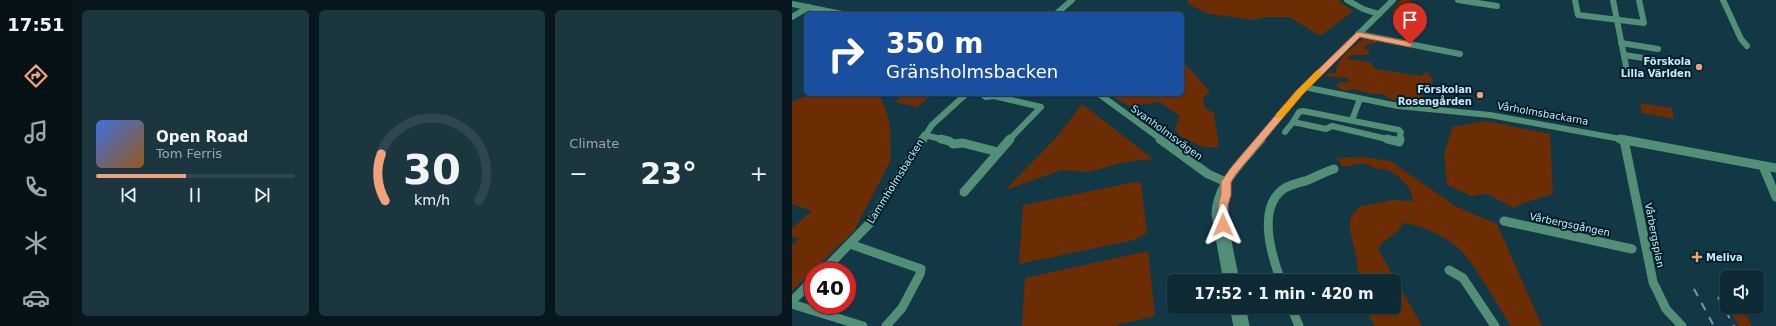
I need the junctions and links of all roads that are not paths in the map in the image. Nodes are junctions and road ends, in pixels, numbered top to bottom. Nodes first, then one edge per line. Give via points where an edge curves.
1 (1072, 0) edge
2 (1348, 0) edge
3 (1393, 0) edge
4 (1458, 0) edge
5 (1575, 0) edge
6 (1613, 0) edge
7 (1639, 0) edge
8 (1723, 0) edge
9 (792, 4) edge
10 (1497, 6) dead end
11 (809, 7) junction
12 (833, 12) edge
13 (1058, 12) edge
14 (1379, 14) junction
15 (792, 17) edge
16 (1617, 23) junction
17 (1358, 34) junction
18 (1621, 43) junction
19 (1747, 46) dead end
20 (1658, 49) dead end
21 (1460, 54) dead end
22 (1624, 55) junction
23 (1670, 62) dead end
24 (1626, 66) dead end
25 (1304, 87) junction
26 (964, 96) edge
27 (994, 96) edge
28 (1102, 96) edge
29 (1360, 99) junction
30 (1352, 120) junction
31 (1293, 122) junction
32 (1285, 132) dead end
33 (924, 135) junction
34 (1624, 140) junction
35 (998, 152) junction
36 (1763, 166) junction
37 (1776, 168) edge
38 (1334, 169) dead end
39 (1226, 182) junction
40 (964, 192) dead end
41 (1776, 197) edge
42 (1504, 221) dead end
43 (850, 244) junction
44 (1632, 248) dead end
45 (832, 262) edge
46 (1449, 270) dead end
47 (1227, 274) edge
48 (1234, 274) edge
49 (1278, 274) edge
50 (804, 290) edge
51 (792, 303) edge
52 (1235, 314) edge
53 (1242, 314) edge
54 (1294, 314) edge
55 (863, 326) edge
56 (886, 326) edge
57 (1238, 326) edge
58 (1245, 326) edge
59 (1299, 326) edge
60 (1495, 326) edge
61 (1682, 326) edge

1 - 13 street
2 - 14 street via 1363,9
3 - 14 street
4 - 10 street
5 - 16 street via 1578,15
6 - 16 street
7 - 16 street via 1644,23
8 - 19 street via 1741,39
9 - 11 street
11 - 12 street
11 - 15 street
14 - 17 street
16 - 18 street
17 - 21 street
17 - 25 street
18 - 20 street
18 - 22 street
22 - 23 street
22 - 24 street
25 - 29 street, Vårholmsbackarna
25 - 39 street
26 - 33 street, Lammholmsbacken
27 - 35 street via 1041,107
28 - 39 street, Svanholmsvägen via 1208,174
29 - 30 street
29 - 34 street, Vårholmsbackarna via 1410,108 1490,115
30 - 31 street via 1303,110
30 - 31 street via 1398,130 1401,132 1399,142 1332,126 1326,129
31 - 32 street
33 - 35 street, Lammholmsbacken via 953,144 963,143
33 - 43 street, Lammholmsbacken via 869,224
34 - 36 street, Vårholmsbackarna
34 - 61 street, Vårbergsplan via 1653,282 1666,309
35 - 40 street via 996,158
36 - 37 street, Vårholmsbackarna
36 - 41 street
38 - 49 street via 1288,186 1272,204 1268,227 1269,243
39 - 47 street via 1216,204 1216,215
39 - 48 street via 1223,225
42 - 44 street, Vårbergsgången
43 - 45 street, Lammholmsbacken
43 - 56 street via 921,268 902,308
46 - 60 street via 1464,278
50 - 51 street
51 - 55 street
52 - 57 street
53 - 58 street
54 - 59 street

